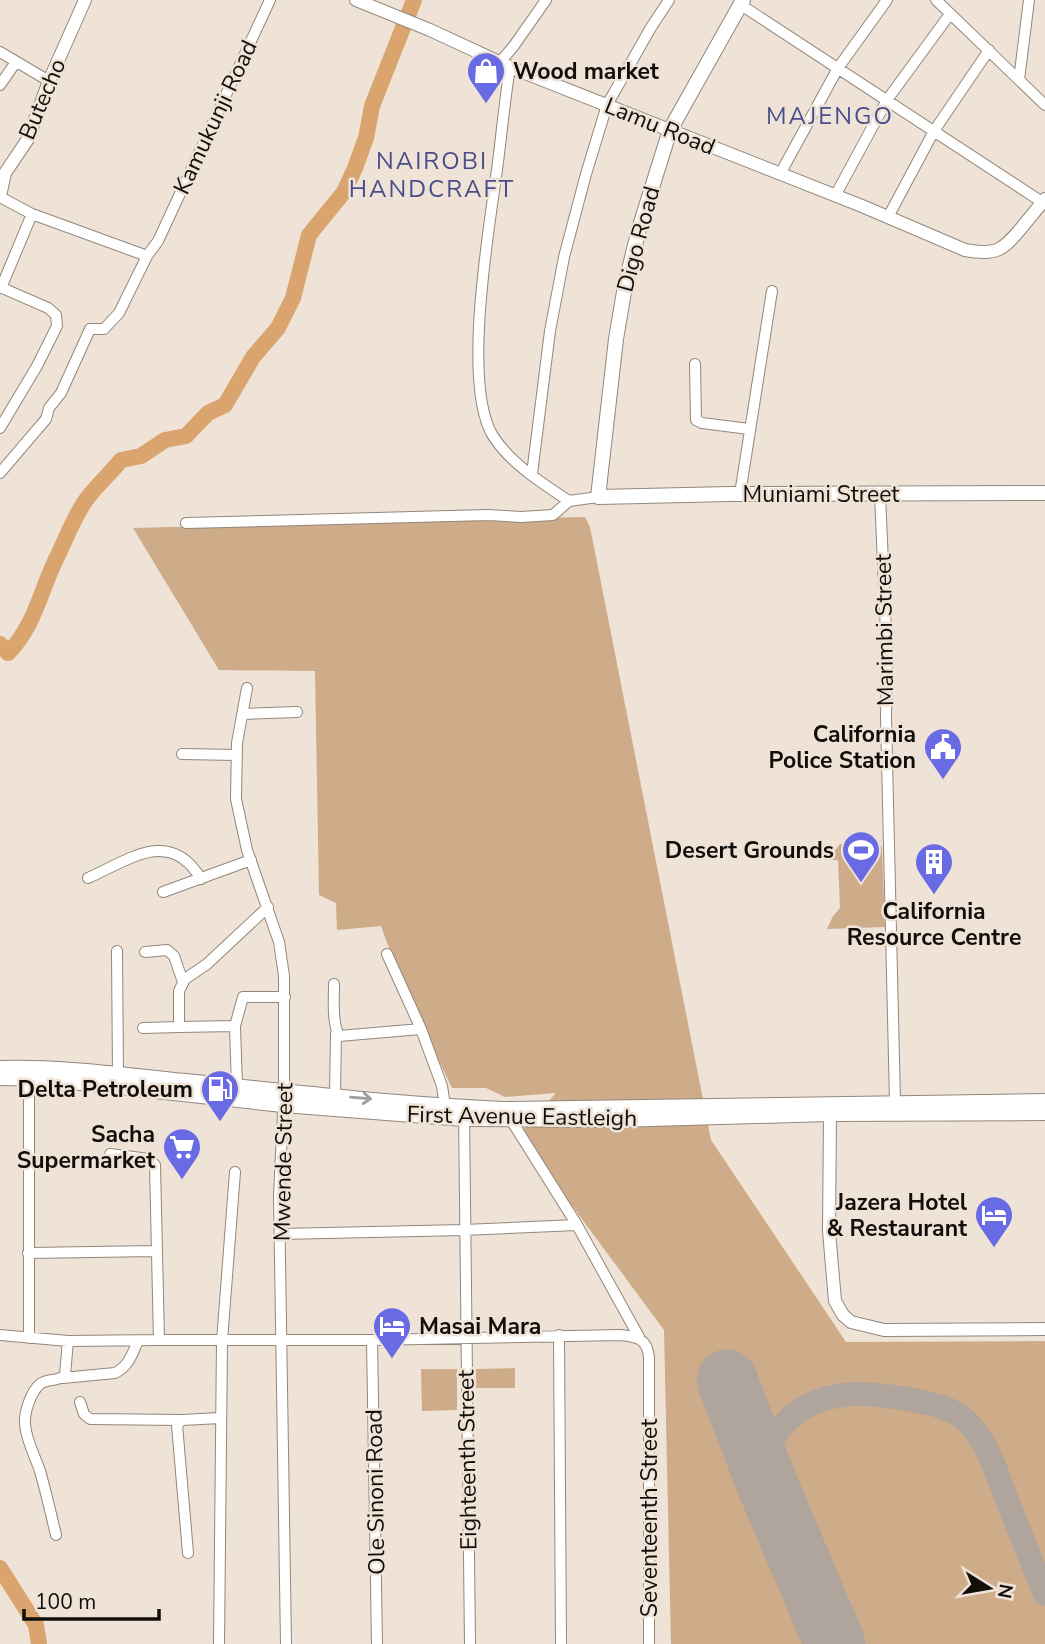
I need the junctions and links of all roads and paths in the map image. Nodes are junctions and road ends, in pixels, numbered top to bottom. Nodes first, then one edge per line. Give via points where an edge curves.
1 (85, 0) edge
2 (270, 0) edge
3 (356, 0) edge
4 (546, 0) edge
5 (669, 0) edge
6 (887, 0) edge
7 (936, 0) edge
8 (1029, 0) edge
9 (742, 2) edge
10 (950, 14) junction
11 (989, 50) junction
12 (0, 52) edge
13 (16, 62) junction
14 (505, 64) junction
15 (838, 68) junction
16 (1018, 80) junction
17 (49, 81) junction
18 (0, 85) edge
19 (887, 100) junction
20 (607, 105) junction
21 (1045, 105) edge
22 (670, 130) junction
23 (934, 131) junction
24 (780, 174) junction
25 (835, 196) junction
26 (0, 197) edge
27 (1044, 201) edge
28 (32, 214) junction
29 (888, 217) junction
30 (147, 256) junction
31 (1, 287) edge
32 (772, 291) dead end
33 (695, 364) dead end
34 (0, 428) edge
35 (749, 429) junction
36 (0, 473) edge
37 (533, 474) junction
38 (1045, 493) edge
39 (740, 494) junction
40 (880, 495) junction
41 (598, 497) junction
42 (569, 501) junction
43 (186, 523) dead end
44 (247, 688) dead end
45 (297, 712) dead end
46 (243, 714) junction
47 (182, 754) dead end
48 (237, 755) junction
49 (251, 860) junction
50 (88, 878) dead end
51 (201, 879) junction
52 (163, 892) dead end
53 (268, 907) junction
54 (117, 951) dead end
55 (145, 952) dead end
56 (387, 954) dead end
57 (183, 982) junction
58 (334, 984) dead end
59 (285, 997) junction
60 (235, 1026) junction
61 (178, 1027) junction
62 (143, 1028) dead end
63 (421, 1029) junction
64 (336, 1033) junction
65 (0, 1068) edge
66 (118, 1074) junction
67 (0, 1078) edge
68 (29, 1078) junction
69 (237, 1087) junction
70 (335, 1096) junction
71 (284, 1098) junction
72 (1045, 1101) edge
73 (895, 1102) junction
74 (445, 1106) junction
75 (1045, 1112) edge
76 (464, 1113) junction
77 (830, 1114) junction
78 (511, 1120) junction
79 (110, 1154) dead end
80 (236, 1172) dead end
81 (577, 1224) junction
82 (464, 1230) junction
83 (280, 1234) junction
84 (156, 1251) junction
85 (29, 1253) junction
86 (1045, 1329) edge
87 (0, 1335) edge
88 (559, 1335) junction
89 (639, 1337) junction
90 (29, 1338) junction
91 (283, 1338) junction
92 (465, 1338) junction
93 (159, 1340) junction
94 (372, 1340) junction
95 (138, 1341) junction
96 (222, 1341) junction
97 (68, 1342) junction
98 (63, 1378) junction
99 (80, 1402) dead end
100 (220, 1418) junction
101 (182, 1420) junction
102 (56, 1535) dead end
103 (188, 1553) dead end
104 (219, 1644) edge
105 (286, 1644) edge
106 (377, 1644) edge
107 (470, 1644) edge
108 (561, 1644) edge
109 (649, 1644) edge

1 - 17 street, Butecho
2 - 30 street, Kamukunji Road
3 - 14 street, Lamu Road
4 - 14 street
5 - 20 street
6 - 15 street
7 - 10 street
8 - 16 street
9 - 15 street
9 - 22 main road, Digo Road
10 - 11 street
10 - 19 street
11 - 16 street
11 - 23 street
12 - 13 street
13 - 17 street
13 - 18 street
14 - 20 street, Lamu Road
14 - 37 street via 478,379 492,435
15 - 19 street
15 - 24 street
16 - 21 street
17 - 26 street, Butecho via 28,139 5,173
19 - 23 street
19 - 25 street
20 - 22 street, Lamu Road
20 - 37 street via 564,257
22 - 24 street, Lamu Road
22 - 41 main road, Digo Road via 625,286
23 - 27 street
23 - 29 street
24 - 25 street, Lamu Road
25 - 29 street, Lamu Road
26 - 28 street
27 - 29 street, Lamu Road via 1007,245 983,253 965,250
28 - 30 street
28 - 31 street
30 - 36 street, Kamukunji Road via 119,313 104,329 90,329 46,419
31 - 34 street via 48,308 56,315 57,326
32 - 35 street
33 - 35 street via 696,420
35 - 39 street
37 - 42 street
38 - 40 main road, Muniami Street
39 - 40 main road, Muniami Street
39 - 41 main road, Muniami Street
40 - 73 street, Marimbi Street
41 - 42 street
42 - 43 street via 553,515
44 - 46 street, Mwende Street
45 - 46 street
46 - 48 street, Mwende Street
47 - 48 street
48 - 49 street, Mwende Street via 236,799
49 - 51 street
49 - 53 street, Mwende Street
50 - 51 street via 144,853 163,850 189,861
51 - 52 street
53 - 57 street
53 - 59 street, Mwende Street via 279,942
54 - 66 street
55 - 57 street via 167,950 174,956
56 - 63 street
57 - 61 street
58 - 64 street
59 - 60 street via 243,997
59 - 71 street, Mwende Street
60 - 61 street
60 - 69 street
61 - 62 street
63 - 64 street
63 - 74 street
64 - 70 street
65 - 66 main road, First Avenue Eastleigh
66 - 69 main road, First Avenue Eastleigh
67 - 68 main road, First Avenue Eastleigh
68 - 71 main road, First Avenue Eastleigh
68 - 85 street
69 - 71 main road, First Avenue Eastleigh
70 - 71 main road, First Avenue Eastleigh
70 -> 74 main road, First Avenue Eastleigh
71 - 76 main road, First Avenue Eastleigh
71 - 83 street, Mwende Street
72 - 73 main road, First Avenue Eastleigh
73 - 76 main road, First Avenue Eastleigh
74 - 76 main road, First Avenue Eastleigh
75 - 77 main road, First Avenue Eastleigh
76 - 78 main road, First Avenue Eastleigh
76 - 82 street, Eighteenth Street
77 - 78 main road, First Avenue Eastleigh
77 - 86 street via 829,1231 835,1301 843,1315 850,1322 884,1330
78 - 81 street, Seventeenth Street
79 - 84 street via 149,1158 155,1165
80 - 96 street
81 - 82 street
81 - 89 street, Seventeenth Street
82 - 83 street
82 - 92 street, Eighteenth Street
83 - 91 street, Mwende Street
84 - 85 street
84 - 93 street
85 - 90 street
87 - 90 street
88 - 89 street
88 - 92 street
88 - 108 street
89 - 109 street, Seventeenth Street via 648,1348
90 - 97 street
91 - 94 street
91 - 96 street
91 - 105 street, Mwende Street
92 - 94 street
92 - 107 street, Eighteenth Street
93 - 95 street
93 - 96 street
94 - 106 street, Ole Sinoni Road
95 - 97 street
95 - 98 street via 126,1366 115,1373
96 - 100 street
97 - 98 street
98 - 102 street via 42,1382 24,1421
99 - 101 street via 90,1419
100 - 101 street
100 - 104 street
101 - 103 street via 177,1425

